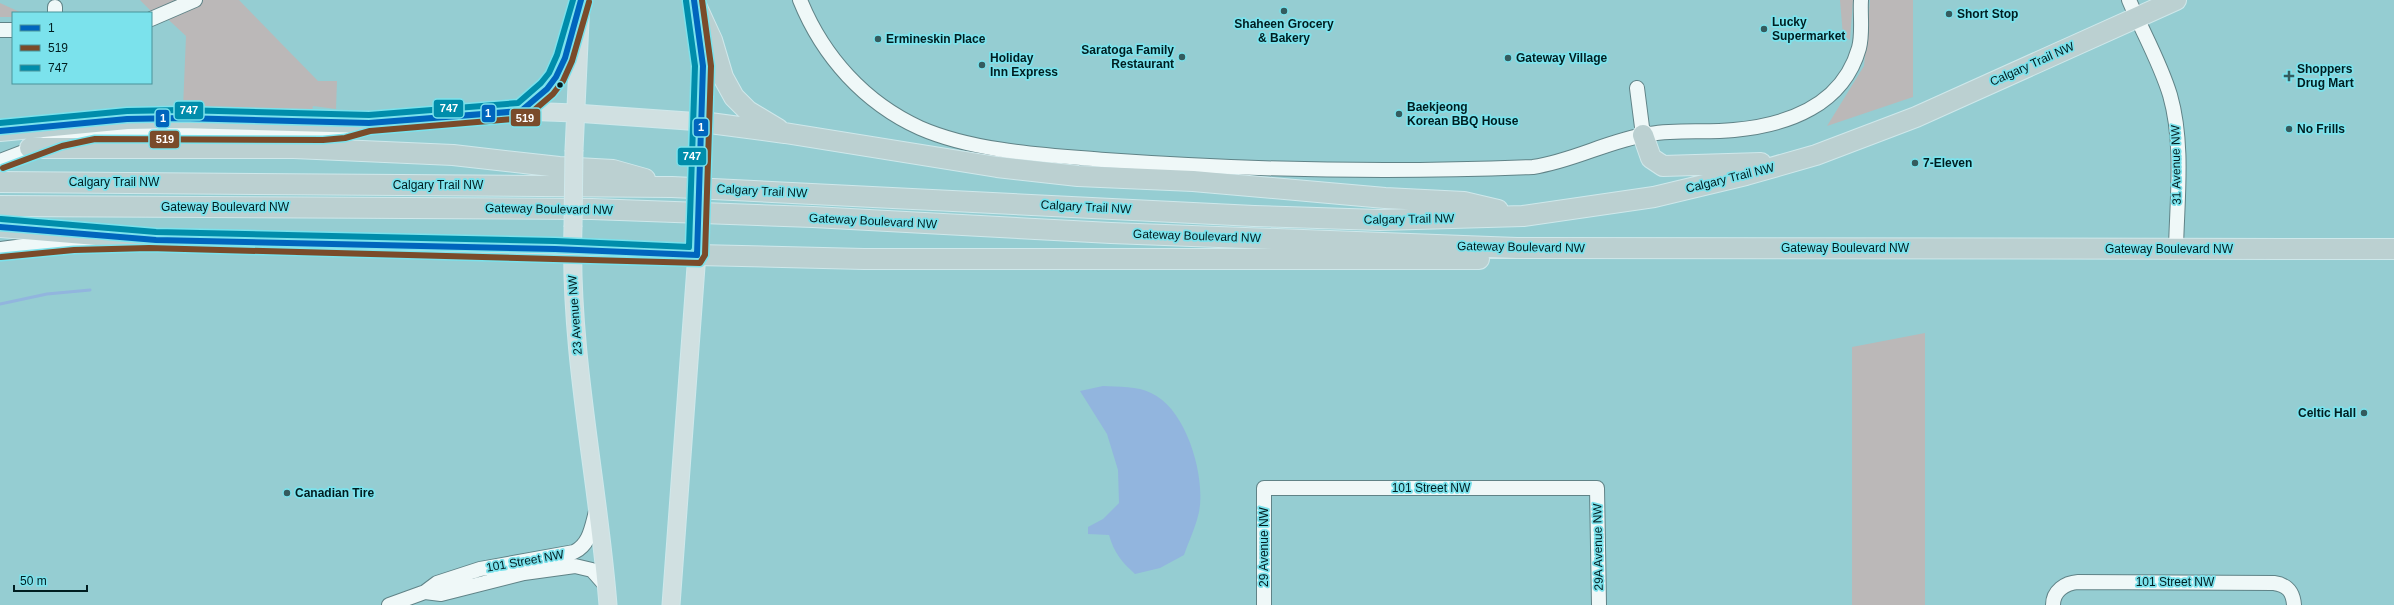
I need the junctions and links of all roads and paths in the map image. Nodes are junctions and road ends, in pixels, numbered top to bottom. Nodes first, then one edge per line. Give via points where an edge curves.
1 (195, 0) edge
2 (694, 0) edge
3 (800, 0) edge
4 (1861, 0) edge
5 (2176, 0) edge
6 (581, 4) edge
7 (2132, 8) edge
8 (152, 19) edge
9 (0, 30) edge
10 (12, 30) edge
11 (1637, 88) dead end
12 (521, 111) junction
13 (575, 113) junction
14 (702, 122) junction
15 (370, 124) junction
16 (0, 131) edge
17 (785, 133) junction
18 (1643, 135) junction
19 (30, 148) junction
20 (0, 161) edge
21 (1791, 162) junction
22 (0, 182) edge
23 (672, 187) junction
24 (0, 206) edge
25 (1523, 216) junction
26 (0, 227) edge
27 (156, 240) junction
28 (1517, 248) junction
29 (0, 249) edge
30 (2176, 249) junction
31 (2394, 249) edge
32 (572, 257) junction
33 (697, 263) junction
34 (1264, 488) joint
35 (1597, 488) joint
36 (598, 505) junction
37 (607, 587) junction
38 (418, 598) edge
39 (389, 605) edge
40 (608, 605) edge
41 (671, 605) edge
42 (1264, 605) edge
43 (1600, 605) edge
44 (2053, 605) edge
45 (2294, 605) edge

1 - 8 street
2 - 14 main road via 703,66
2 - 17 highway via 712,40 723,77 734,97 748,111
3 - 18 street via 818,36 837,64 859,88 879,104 934,134 997,148 1058,156 1155,163 1361,169 1491,168 1534,167 1556,163
4 - 18 street via 1860,40 1852,67 1840,88 1818,106 1790,118 1750,128 1682,130
5 - 7 highway, Calgary Trail NW
6 - 12 main road via 564,60 556,77 547,90
6 - 13 main road, 23 Avenue NW
7 - 21 highway, Calgary Trail NW via 1916,117
7 - 30 street, 31 Avenue NW via 2167,87 2175,121 2178,163
9 - 10 street
11 - 18 street
12 - 13 main road
12 - 15 main road
13 - 14 main road
13 - 32 main road, 23 Avenue NW, bridge
14 - 17 highway
14 - 33 main road, bridge
15 - 16 highway via 135,118
15 - 19 street via 322,132 94,131
17 - 25 highway via 997,167 1078,176 1193,181 1385,198 1464,202
18 - 21 highway via 1651,158 1663,166
19 - 20 street
19 - 23 highway via 294,148 453,156 613,170
21 - 25 highway, Calgary Trail NW via 1654,197
22 - 23 highway, Calgary Trail NW
23 - 25 highway, Calgary Trail NW via 1262,216 1380,220
24 - 28 highway, Gateway Boulevard NW via 592,209 813,217 1111,233
26 - 27 highway
27 - 29 street
27 - 32 main road
28 - 30 highway, Gateway Boulevard NW
28 - 33 highway via 1481,260 864,259
30 - 31 highway, Gateway Boulevard NW
32 - 33 main road
32 - 36 main road, 23 Avenue NW via 576,345
33 - 41 main road
34 - 35 street, 101 Street NW
34 - 42 street, 29 Avenue NW
35 - 43 street, 29A Avenue NW
36 - 37 main road, 23 Avenue NW
36 - 38 street, 101 Street NW via 587,540 579,549 480,569 437,583
37 - 38 street, 101 Street NW via 592,570 575,566 524,573
37 - 40 main road, 23 Avenue NW
38 - 39 street, 101 Street NW
44 - 45 street, 101 Street NW via 2056,595 2063,586 2074,582 2274,583 2286,586 2294,596

